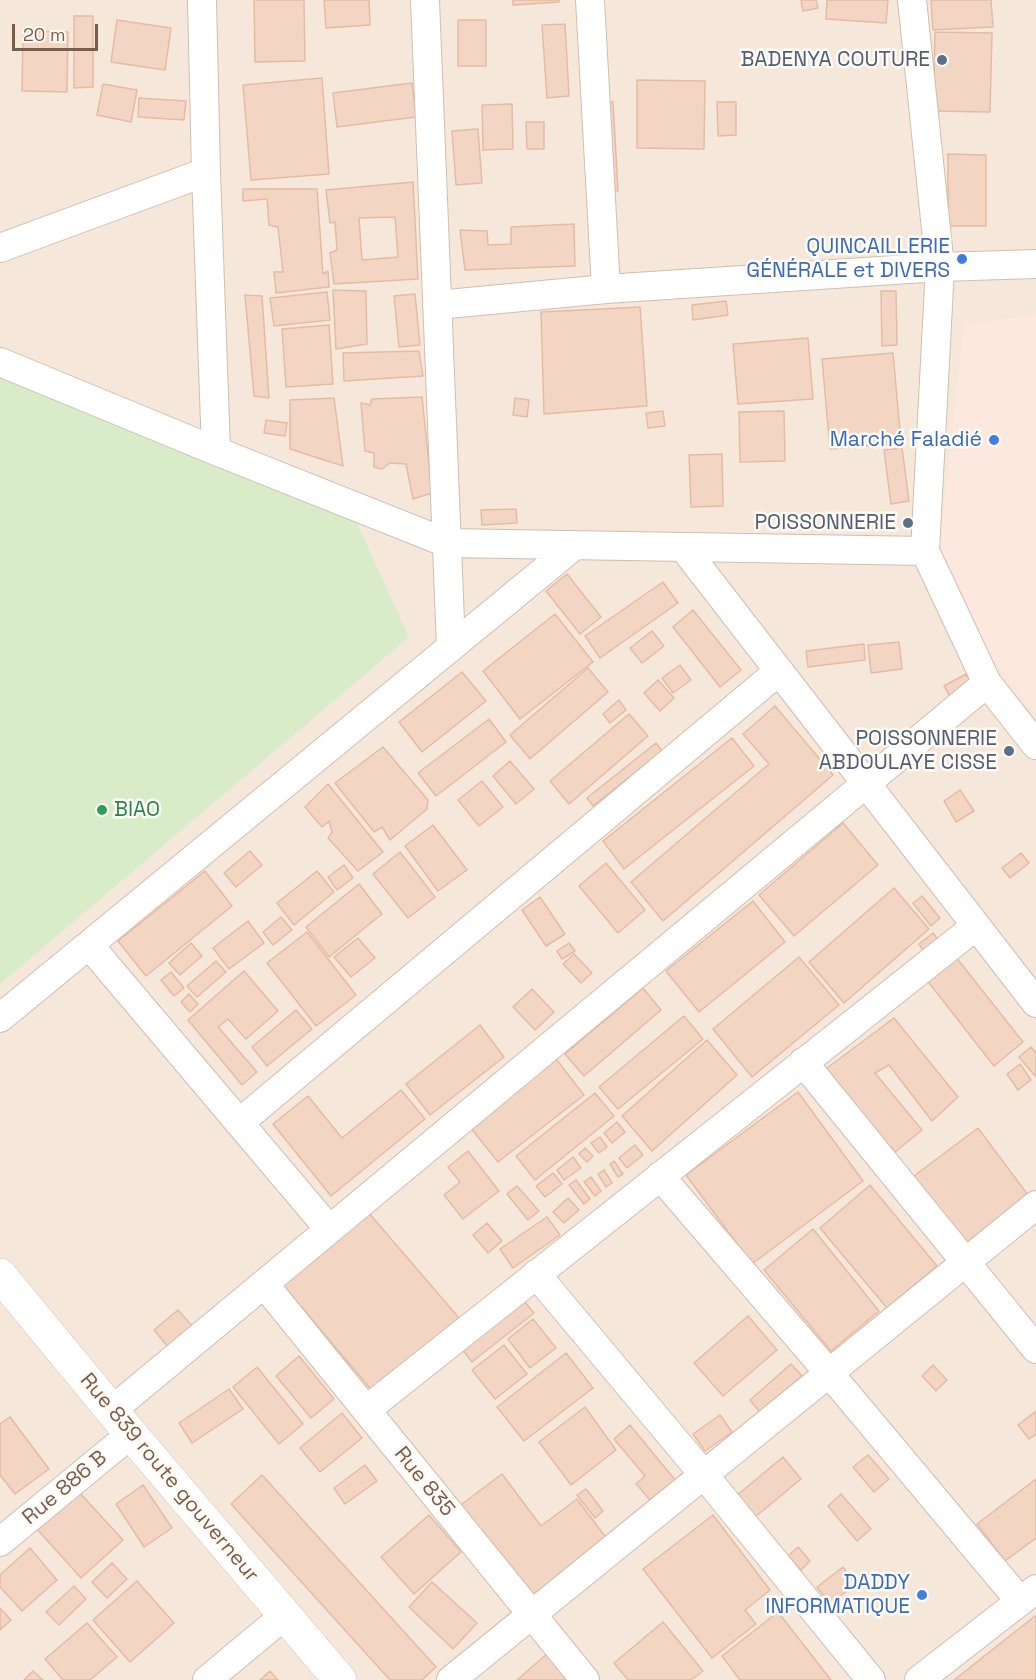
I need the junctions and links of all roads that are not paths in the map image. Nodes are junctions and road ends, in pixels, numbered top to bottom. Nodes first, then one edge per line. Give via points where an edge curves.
1 (202, 0) edge
2 (425, 0) edge
3 (590, 0) edge
4 (912, 0) edge
5 (206, 172) junction
6 (0, 248) edge
7 (1036, 264) edge
8 (940, 267) junction
9 (606, 290) junction
10 (437, 305) junction
11 (0, 362) edge
12 (216, 451) junction
13 (447, 543) junction
14 (574, 546) junction
15 (683, 547) junction
16 (925, 551) junction
17 (451, 647) junction
18 (779, 671) junction
19 (987, 683) junction
20 (1036, 745) edge
21 (866, 784) junction
22 (976, 926) junction
23 (88, 945) junction
24 (1036, 1003) edge
25 (0, 1018) edge
26 (803, 1062) junction
27 (239, 1123) junction
28 (660, 1176) junction
29 (1036, 1205) edge
30 (329, 1229) junction
31 (966, 1262) junction
32 (536, 1274) junction
33 (0, 1275) edge
34 (264, 1284) junction
35 (1036, 1349) edge
36 (829, 1373) junction
37 (366, 1410) junction
38 (121, 1422) junction
39 (704, 1474) junction
40 (0, 1542) edge
41 (1028, 1595) edge
42 (532, 1614) junction
43 (285, 1615) junction
44 (207, 1680) edge
45 (340, 1680) edge
46 (452, 1680) edge
47 (585, 1680) edge
48 (871, 1680) edge
49 (919, 1680) edge

1 - 5 street
2 - 10 street
3 - 9 street
4 - 8 street
5 - 6 street
5 - 12 street
7 - 8 street
8 - 9 street
8 - 16 street
9 - 10 street
10 - 13 street
11 - 12 street
12 - 13 street
13 - 14 street
13 - 17 street
14 - 15 street
14 - 17 street
15 - 16 street
15 - 18 street
16 - 19 street
17 - 23 street
18 - 21 street
18 - 27 street
19 - 20 street
19 - 21 street, Rue 886 B
21 - 22 street
21 - 30 street, Rue 886 B
22 - 24 street
22 - 26 street
23 - 25 street
23 - 27 street
26 - 28 street
26 - 31 street
27 - 30 street
28 - 32 street
28 - 36 street
29 - 31 street
30 - 34 street, Rue 886 B
31 - 35 street
31 - 36 street
32 - 37 street
32 - 39 street
33 - 38 street, Rue 839 route gouverneur
34 - 37 street, Rue 835
34 - 38 street, Rue 886 B
36 - 39 street
36 - 41 street
37 - 42 street, Rue 835
38 - 40 street, Rue 886 B
38 - 43 street, Rue 839 route gouverneur
39 - 42 street
39 - 48 street
41 - 49 street
42 - 46 street
42 - 47 street, Rue 835
43 - 44 street
43 - 45 street, Rue 839 route gouverneur

